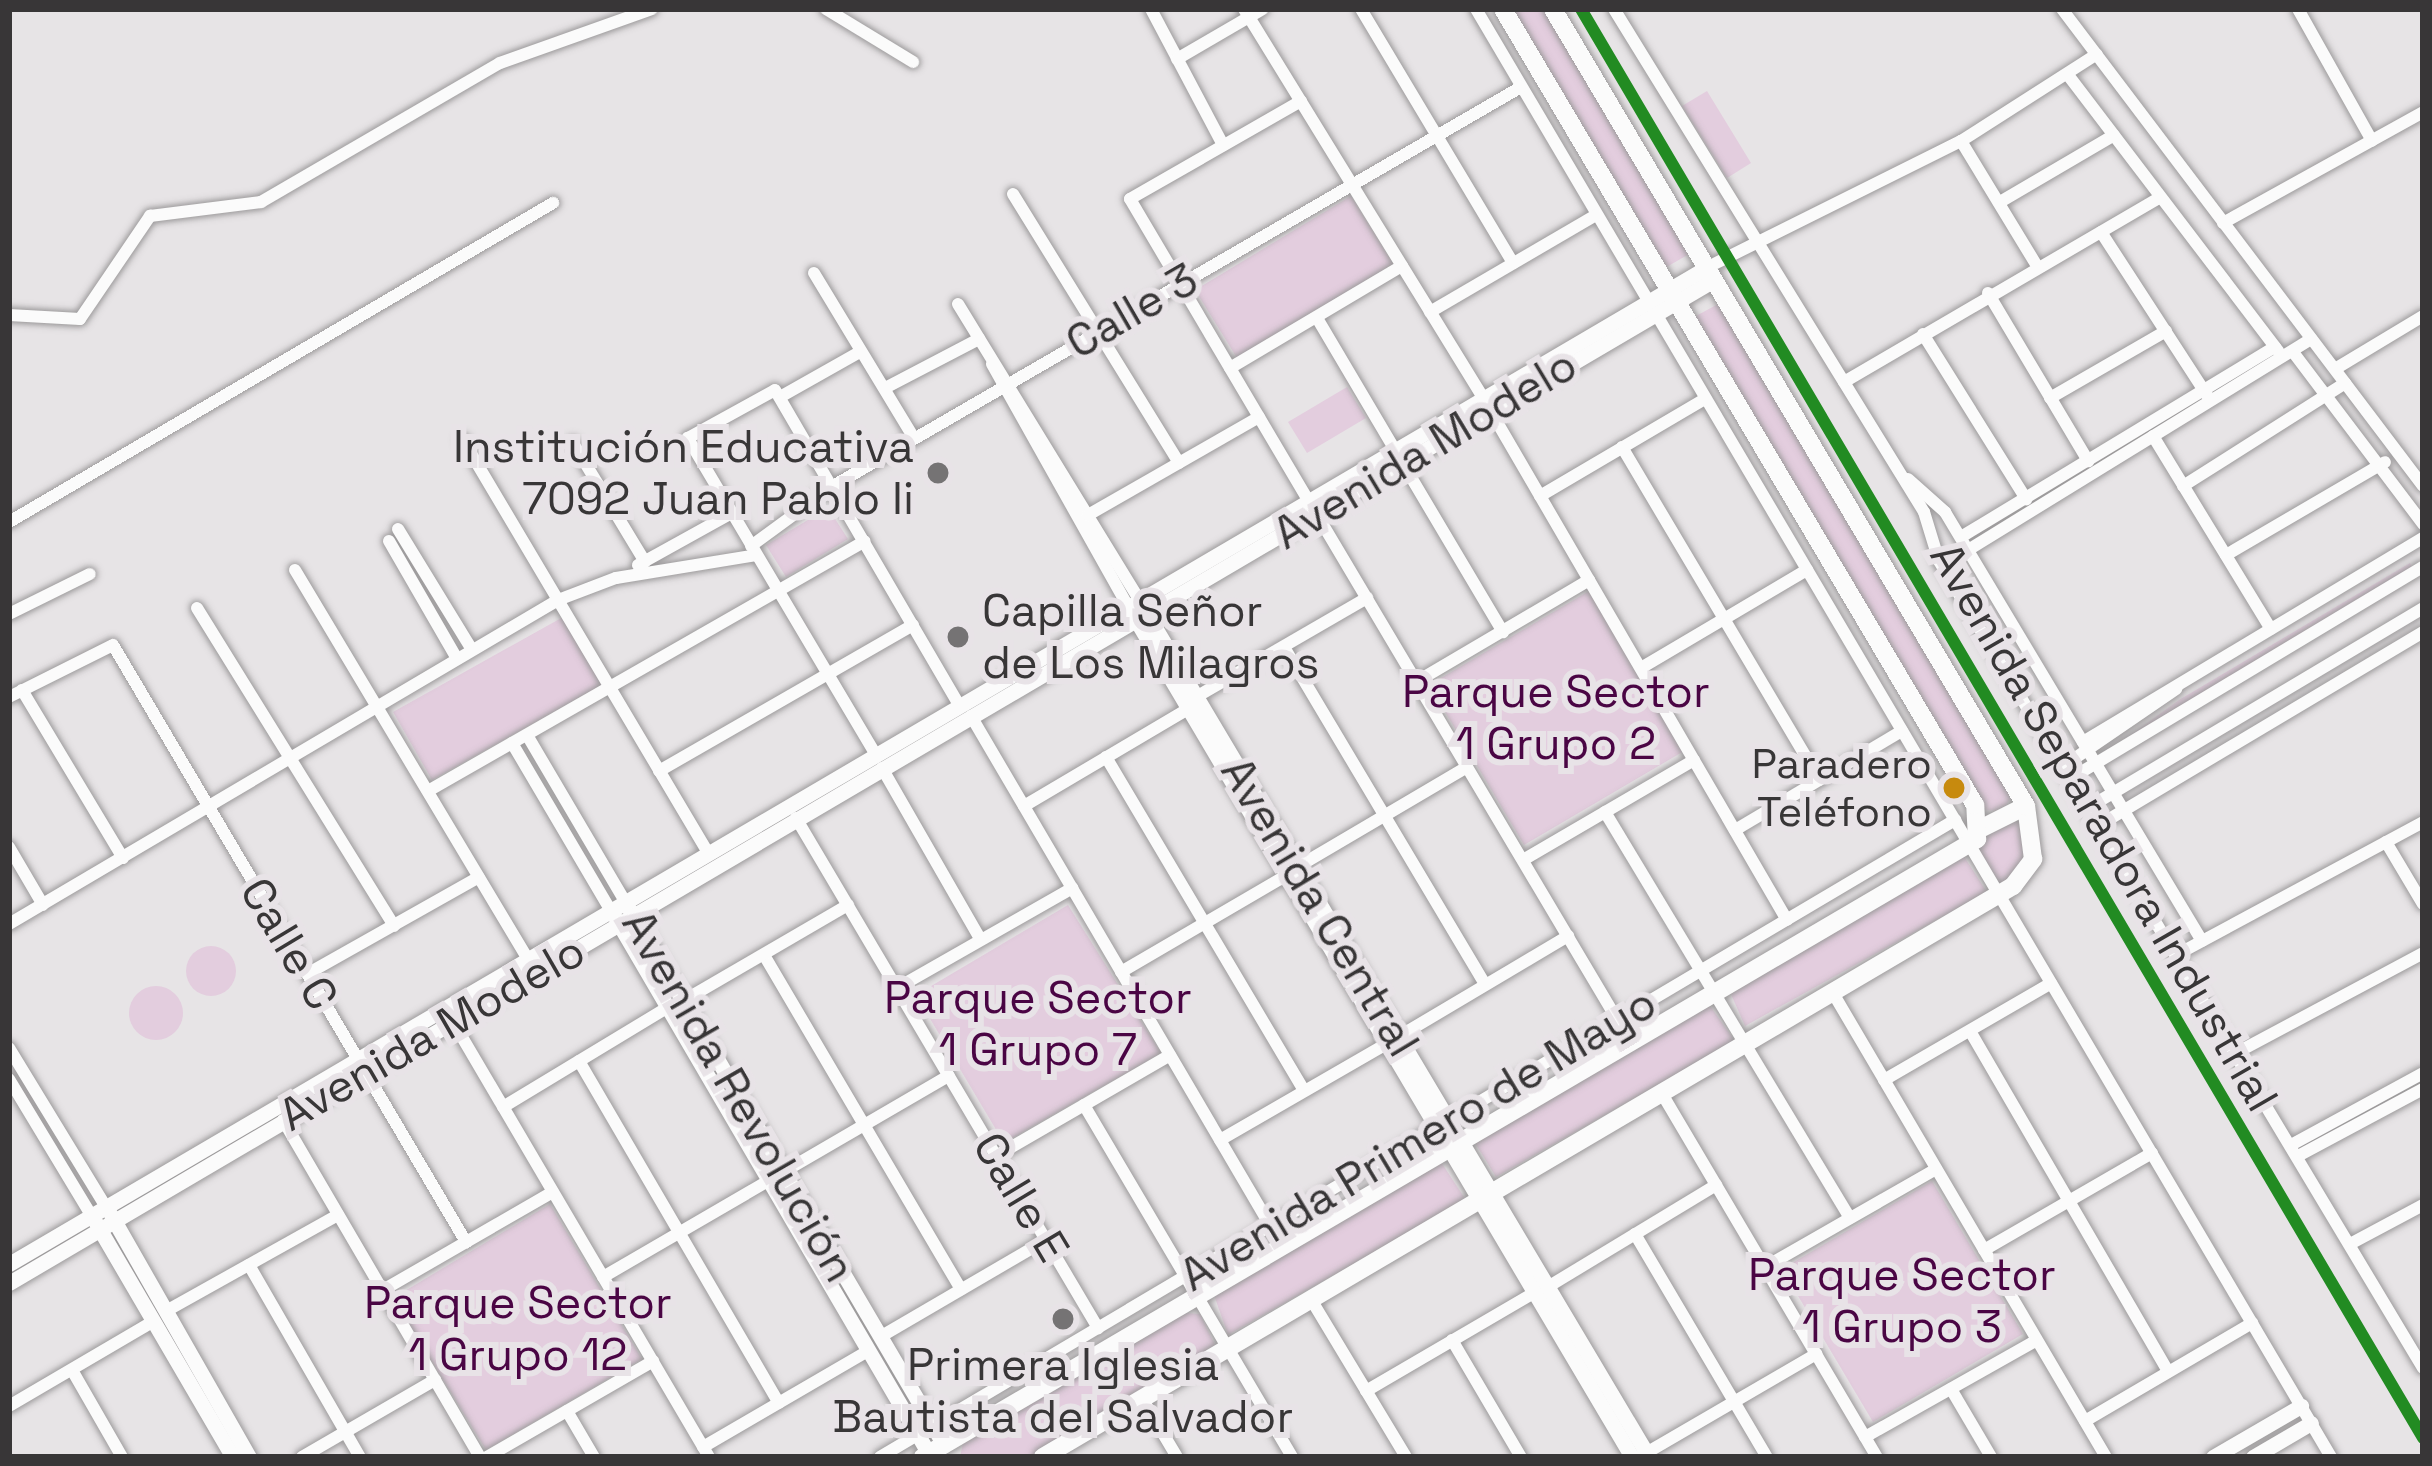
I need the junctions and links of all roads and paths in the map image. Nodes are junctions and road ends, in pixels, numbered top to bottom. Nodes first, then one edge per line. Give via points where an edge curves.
1 (652, 9) edge
2 (826, 9) edge
3 (1151, 9) edge
4 (1263, 9) edge
5 (1361, 9) edge
6 (1476, 9) edge
7 (1503, 9) edge
8 (1553, 9) edge
9 (1614, 9) edge
10 (2062, 9) edge
11 (2298, 9) edge
12 (1246, 13) edge
13 (2097, 53) junction
14 (1178, 59) junction
15 (914, 62) dead end
16 (2068, 75) junction
17 (1521, 87) junction
18 (1300, 101) junction
19 (2423, 112) edge
20 (1437, 135) junction
21 (2114, 135) junction
22 (1961, 141) junction
23 (2372, 141) junction
24 (1223, 145) junction
25 (1352, 184) junction
26 (1013, 194) dead end
27 (2159, 198) junction
28 (2000, 202) junction
29 (553, 203) dead end
30 (1596, 215) junction
31 (2223, 223) junction
32 (2101, 232) junction
33 (1761, 248) junction
34 (1514, 263) junction
35 (1402, 266) junction
36 (2037, 266) junction
37 (1713, 272) junction
38 (814, 273) dead end
39 (1180, 283) junction
40 (1988, 293) junction
41 (1672, 295) junction
42 (958, 304) dead end
43 (1651, 308) junction
44 (1430, 312) junction
45 (9, 315) edge
46 (2423, 316) edge
47 (1317, 318) junction
48 (1100, 329) junction
49 (2166, 331) junction
50 (1924, 334) junction
51 (979, 339) junction
52 (2311, 339) junction
53 (860, 352) junction
54 (2284, 352) junction
55 (1231, 368) junction
56 (2335, 369) junction
57 (1844, 382) junction
58 (2345, 383) junction
59 (1004, 384) junction
60 (887, 387) junction
61 (2207, 396) junction
62 (2327, 396) junction
63 (780, 398) junction
64 (2050, 398) junction
65 (1705, 399) junction
66 (1486, 404) junction
67 (1259, 417) junction
68 (2153, 436) junction
69 (914, 438) junction
70 (463, 440) dead end
71 (574, 443) dead end
72 (1622, 447) junction
73 (2398, 454) junction
74 (1399, 456) junction
75 (2088, 461) junction
76 (1179, 463) junction
77 (2380, 466) junction
78 (1898, 470) junction
79 (833, 486) junction
80 (2183, 486) junction
81 (2423, 486) edge
82 (1540, 496) junction
83 (2026, 499) junction
84 (1312, 507) junction
85 (732, 513) junction
86 (1088, 515) junction
87 (9, 522) edge
88 (2423, 524) edge
89 (2423, 538) edge
90 (865, 542) junction
91 (1964, 544) junction
92 (753, 550) junction
93 (2226, 555) junction
94 (645, 562) junction
95 (2423, 567) edge
96 (296, 570) dead end
97 (1807, 570) junction
98 (90, 574) dead end
99 (616, 578) junction
100 (1589, 580) junction
101 (779, 591) junction
102 (1367, 598) junction
103 (558, 600) junction
104 (197, 608) dead end
105 (2423, 608) edge
106 (1138, 611) junction
107 (9, 614) edge
108 (1724, 619) junction
109 (913, 626) junction
110 (2271, 629) junction
111 (1502, 632) junction
112 (2423, 632) edge
113 (1284, 647) junction
114 (471, 648) junction
115 (456, 657) junction
116 (1641, 668) junction
117 (829, 673) junction
118 (1417, 682) junction
119 (610, 687) junction
120 (22, 690) junction
121 (9, 697) edge
122 (1192, 703) junction
123 (379, 709) junction
124 (965, 711) junction
125 (1902, 731) junction
126 (527, 735) junction
127 (512, 743) junction
128 (2089, 752) junction
129 (1106, 757) junction
130 (293, 759) junction
131 (1694, 760) junction
132 (879, 761) junction
133 (1467, 767) junction
134 (659, 771) junction
135 (2069, 771) junction
136 (1820, 780) junction
137 (428, 791) junction
138 (2113, 792) junction
139 (1024, 806) junction
140 (2026, 806) junction
141 (2090, 806) junction
142 (209, 808) junction
143 (2124, 810) junction
144 (1605, 812) junction
145 (1384, 815) junction
146 (796, 818) junction
147 (1955, 820) junction
148 (2423, 822) edge
149 (2102, 824) junction
150 (1735, 830) junction
151 (1975, 837) junction
152 (2386, 842) junction
153 (9, 847) edge
154 (708, 853) junction
155 (123, 858) junction
156 (1522, 860) junction
157 (1294, 870) junction
158 (479, 877) junction
159 (1072, 888) junction
160 (1999, 894) junction
161 (43, 904) junction
162 (2423, 904) edge
163 (848, 905) junction
164 (622, 913) junction
165 (1787, 920) junction
166 (1204, 923) junction
167 (9, 924) edge
168 (394, 926) junction
169 (1568, 936) junction
170 (981, 940) junction
171 (2202, 940) junction
172 (2178, 953) junction
173 (2423, 953) edge
174 (764, 955) junction
175 (528, 959) junction
176 (1701, 971) junction
177 (1121, 972) junction
178 (308, 974) junction
179 (2051, 983) junction
180 (1485, 985) junction
181 (897, 988) junction
182 (1712, 989) junction
183 (1833, 993) junction
184 (675, 1004) junction
185 (452, 1020) junction
186 (1618, 1021) junction
187 (1970, 1030) junction
188 (1392, 1040) junction
189 (1744, 1042) junction
190 (9, 1048) edge
191 (2236, 1053) junction
192 (1170, 1055) junction
193 (579, 1061) junction
194 (361, 1065) junction
195 (2423, 1073) edge
196 (949, 1076) junction
197 (9, 1079) edge
198 (1884, 1080) junction
199 (2423, 1089) edge
200 (1304, 1091) junction
201 (1661, 1092) junction
202 (2396, 1095) junction
203 (1084, 1105) junction
204 (502, 1107) junction
205 (283, 1120) junction
206 (864, 1125) junction
207 (1441, 1125) junction
208 (1220, 1140) junction
209 (1452, 1144) junction
210 (2294, 1151) junction
211 (2152, 1154) junction
212 (996, 1156) junction
213 (1936, 1169) junction
214 (776, 1177) junction
215 (1716, 1185) junction
216 (553, 1192) junction
217 (1485, 1198) junction
218 (2069, 1201) junction
219 (2423, 1205) edge
220 (338, 1215) junction
221 (103, 1218) junction
222 (1850, 1218) junction
223 (1270, 1227) junction
224 (680, 1234) junction
225 (1636, 1234) junction
226 (1046, 1240) junction
227 (466, 1242) junction
228 (2350, 1244) junction
229 (1984, 1250) junction
230 (9, 1264) edge
231 (249, 1265) junction
232 (1765, 1267) junction
233 (1185, 1276) junction
234 (603, 1277) junction
235 (9, 1283) edge
236 (961, 1289) junction
237 (382, 1290) junction
238 (1539, 1291) junction
239 (1196, 1295) junction
240 (1312, 1301) junction
241 (160, 1316) junction
242 (2252, 1323) junction
243 (1098, 1328) junction
244 (880, 1336) junction
245 (1452, 1340) junction
246 (2037, 1340) junction
247 (1229, 1350) junction
248 (868, 1351) junction
249 (1816, 1354) junction
250 (653, 1361) junction
251 (2423, 1368) edge
252 (72, 1370) junction
253 (2168, 1372) junction
254 (435, 1380) junction
255 (1951, 1389) junction
256 (1366, 1390) junction
257 (1143, 1400) junction
258 (1734, 1401) junction
259 (779, 1403) junction
260 (9, 1406) edge
261 (2301, 1406) junction
262 (567, 1411) junction
263 (2084, 1420) junction
264 (2311, 1423) junction
265 (925, 1430) junction
266 (345, 1432) junction
267 (1865, 1437) junction
268 (706, 1452) edge
269 (936, 1454) edge
270 (1641, 1456) edge
271 (122, 1457) edge
272 (233, 1457) edge
273 (249, 1457) edge
274 (302, 1457) edge
275 (360, 1457) edge
276 (484, 1457) edge
277 (594, 1457) edge
278 (880, 1457) edge
279 (1042, 1457) edge
280 (1177, 1457) edge
281 (1292, 1457) edge
282 (1406, 1457) edge
283 (1521, 1457) edge
284 (1767, 1457) edge
285 (1877, 1457) edge
286 (1991, 1457) edge
287 (2106, 1457) edge
288 (2213, 1457) edge
289 (2252, 1457) edge
290 (2331, 1457) edge

1 - 45 street via 500,63 261,202 150,216 80,320
2 - 15 street
3 - 14 street
4 - 12 street
5 - 20 street
6 - 17 street
7 - 41 main road
8 - 37 main road, Avenida Separadora Industrial
9 - 33 street, Avenida Separadora Industrial
10 - 13 street
11 - 23 street
12 - 14 street
12 - 18 street
13 - 16 street, Avenida Modelo
13 - 31 street
14 - 24 street
16 - 21 street
16 - 22 street, Avenida Modelo
17 - 20 street, Calle 3
17 - 30 street
18 - 24 street
18 - 25 street
19 - 23 street
20 - 25 street, Calle 3
20 - 34 street
21 - 27 street
21 - 28 street
22 - 28 street
22 - 33 street, Avenida Modelo
23 - 31 street
24 - 39 street via 1130,199
25 - 35 street
25 - 39 street, Calle 3
26 - 48 street
27 - 32 street
27 - 54 street
28 - 36 street
29 - 87 street
30 - 34 street
30 - 43 street
31 - 52 street
32 - 36 street
32 - 49 street
33 - 37 street, Avenida Modelo
33 - 57 street, Avenida Separadora Industrial
34 - 44 street
35 - 44 street
35 - 47 street
36 - 40 street
37 - 41 street, Avenida Modelo
37 - 140 main road, Avenida Separadora Industrial
38 - 53 street
39 - 48 street, Calle 3
39 - 55 street
40 - 50 street
40 - 64 street
41 - 43 street, Avenida Modelo
41 - 151 main road
42 - 51 street, Avenida Central
43 - 65 street
43 - 66 street, Avenida Modelo
44 - 66 street
46 - 56 street
47 - 55 street
47 - 74 street
48 - 59 street, Calle 3
48 - 76 street
49 - 61 street
49 - 64 street
50 - 57 street
50 - 83 street
51 - 59 street, Avenida Central
51 - 60 street
52 - 54 street
52 - 56 street
53 - 60 street
53 - 63 street
54 - 61 street
54 - 62 street
55 - 67 street
56 - 58 street
57 - 78 street, Avenida Separadora Industrial
58 - 62 street
58 - 73 street
59 - 69 street, Calle 3
59 - 86 street, Avenida Central
59 - 106 street, Avenida Central
60 - 69 street
61 - 68 street
61 - 75 street
62 - 77 street
62 - 80 street
63 - 79 street
63 - 85 street via 775,390 688,438
64 - 75 street
65 - 72 street
65 - 97 street
66 - 74 street, Avenida Modelo
66 - 82 street
67 - 76 street
67 - 84 street
68 - 80 street
68 - 91 street
69 - 79 street, Calle 3
70 - 103 street
71 - 94 street
72 - 82 street
72 - 108 street
73 - 77 street
73 - 81 street
74 - 84 street, Avenida Modelo
74 - 111 street
75 - 83 street
76 - 86 street
77 - 88 street
77 - 93 street
78 - 91 street, Avenida Separadora Industrial
78 - 135 street, Avenida Separadora Industrial via 1939,561
79 - 90 street
79 - 92 street, Calle 3
80 - 93 street
82 - 100 street
83 - 91 street
84 - 102 street
84 - 106 street, Avenida Modelo
85 - 92 street
85 - 94 street
86 - 106 street, Avenida Central
89 - 110 street
90 - 101 street
90 - 109 street
91 - 128 street, Avenida Separadora Industrial
92 - 99 street
92 - 101 street
93 - 110 street
94 - 99 street
95 - 128 street
96 - 123 street
97 - 108 street
97 - 125 street
98 - 107 street
99 - 103 street
100 - 111 street
100 - 116 street
101 - 117 street
101 - 119 street
102 - 113 street
102 - 118 street
103 - 114 street
103 - 119 street
104 - 130 street
105 - 138 street
106 - 122 street, Avenida Central
106 - 124 street, Avenida Modelo
108 - 116 street
108 - 136 street
109 - 117 street
109 - 124 street
110 - 128 street
111 - 118 street
112 - 143 street
113 - 122 street
113 - 145 street
114 - 115 street
114 - 115 street via 393,535
115 - 123 street
116 - 131 street
117 - 132 street
117 - 134 street
118 - 133 street
119 - 126 street
119 - 134 street
120 - 121 street
120 - 142 street, Calle C via 113,645
120 - 155 street
122 - 129 street
122 - 157 street, Avenida Central
123 - 130 street
123 - 137 street
124 - 132 street, Avenida Modelo
124 - 139 street
125 - 136 street
125 - 147 street
126 - 127 street
126 - 164 street, Avenida Revolución
127 - 137 street
127 - 164 street, Avenida Revolución
128 - 135 street
128 - 138 street, Avenida Separadora Industrial
129 - 139 street
129 - 166 street
130 - 142 street
130 - 168 street
131 - 144 street
131 - 150 street
132 - 146 street, Avenida Modelo
132 - 154 street, Avenida Modelo
132 - 170 street
133 - 145 street
133 - 156 street
134 - 154 street
135 - 141 street, Avenida Separadora Industrial
136 - 150 street
137 - 158 street
138 - 141 street
138 - 143 street, Avenida Separadora Industrial
139 - 159 street
140 - 151 main road, Avenida Separadora Industrial
140 - 160 main road, Avenida Separadora Industrial via 2033,859
141 - 149 street, Avenida Separadora Industrial
142 - 155 street
142 - 178 street, Calle C
143 - 149 street
143 - 171 street, Avenida Separadora Industrial
144 - 156 street
144 - 176 street
145 - 157 street
145 - 180 street
146 - 163 street, Calle E
146 - 164 street, Avenida Modelo
147 - 151 street
147 - 165 street, Avenida Primero de Mayo
148 - 152 street
149 - 172 street, Avenida Separadora Industrial
150 - 165 street
151 - 160 street
151 - 182 main road, Avenida Primero de Mayo
152 - 162 street
152 - 171 street
153 - 161 street
154 - 164 street, Avenida Modelo
155 - 161 street
156 - 169 street
157 - 166 street
157 - 188 street, Avenida Central
158 - 168 street
158 - 175 street
159 - 170 street
159 - 177 street
160 - 179 street
160 - 183 main road, Avenida Primero de Mayo
161 - 167 street
163 - 174 street
163 - 181 street, Calle E
164 - 175 street, Avenida Modelo
164 - 184 street, Avenida Revolución
164 - 185 street, Avenida Modelo
165 - 176 street, Avenida Primero de Mayo
166 - 177 street
166 - 200 street
168 - 178 street
169 - 180 street
169 - 186 street
170 - 181 street
171 - 172 street
172 - 191 street, Avenida Separadora Industrial
173 - 191 street
174 - 184 street
174 - 206 street
175 - 194 street, Avenida Modelo
176 - 182 street
176 - 186 street, Avenida Primero de Mayo
177 - 192 street
178 - 194 street, Calle C
179 - 187 street
179 - 211 street
180 - 188 street
181 - 196 street, Calle E
182 - 189 street
182 - 209 main road, Avenida Primero de Mayo
183 - 189 main road, Avenida Primero de Mayo
183 - 198 street
184 - 193 street
184 - 214 street, Avenida Revolución
185 - 194 street, Avenida Modelo
185 - 204 street
186 - 207 street, Avenida Primero de Mayo
187 - 198 street
187 - 218 street
188 - 200 street
188 - 207 street, Avenida Central
189 - 201 main road, Avenida Primero de Mayo
189 - 222 street
190 - 221 street
191 - 210 street, Avenida Separadora Industrial
192 - 203 street
192 - 208 street
193 - 204 street
193 - 224 street
194 - 205 street, Avenida Modelo
194 - 221 street, Avenida Modelo
194 - 227 street, Calle C
195 - 202 street
196 - 206 street
196 - 212 street, Calle E
197 - 221 street
198 - 213 street
199 - 202 street
200 - 208 street
201 - 215 street
201 - 217 main road, Avenida Primero de Mayo
202 - 210 street
203 - 212 street
203 - 233 street
204 - 216 street
205 - 220 street
205 - 221 street, Avenida Modelo
206 - 214 street
206 - 236 street
207 - 209 street, Avenida Central
207 - 223 street, Avenida Primero de Mayo
208 - 223 street
209 - 217 street, Avenida Central
209 - 239 main road, Avenida Primero de Mayo
210 - 228 street, Avenida Separadora Industrial
211 - 218 street
211 - 242 street
212 - 226 street, Calle E
213 - 222 street
213 - 229 street
214 - 224 street
214 - 244 street, Avenida Revolución
214 - 248 street, Avenida Revolución
215 - 225 street
215 - 232 street
216 - 227 street
216 - 234 street
217 - 238 street, Avenida Central
217 - 240 main road, Avenida Primero de Mayo
218 - 229 street
218 - 253 street
219 - 228 street
220 - 231 street
220 - 237 street
221 - 230 street, Avenida Modelo
221 - 235 street, Avenida Modelo
221 - 241 street
222 - 232 street
223 - 233 street, Avenida Primero de Mayo
224 - 234 street
224 - 259 street
225 - 238 street
225 - 258 street
226 - 236 street
226 - 243 street, Calle E
227 - 237 street
228 - 251 street, Avenida Separadora Industrial
229 - 246 street
231 - 241 street
231 - 266 street
232 - 249 street
233 - 239 street
233 - 243 street, Avenida Primero de Mayo
234 - 250 street
236 - 244 street
237 - 254 street
238 - 245 street
238 - 270 street, Avenida Central
239 - 247 street
239 - 269 main road, Avenida Primero de Mayo
240 - 247 main road, Avenida Primero de Mayo
240 - 256 street
241 - 252 street
241 - 272 street
241 - 273 street
242 - 253 street
242 - 261 street
243 - 265 street, Avenida Primero de Mayo
244 - 265 street, Avenida Revolución
245 - 256 street
245 - 283 street
246 - 255 street
246 - 263 street
247 - 257 main road, Avenida Primero de Mayo
247 - 281 street
248 - 259 street
248 - 265 street, Avenida Revolución
249 - 258 street
249 - 267 street
250 - 262 street
250 - 268 street
252 - 260 street
252 - 271 street
253 - 263 street
254 - 266 street
254 - 276 street
255 - 267 street
255 - 286 street
256 - 282 street
257 - 279 main road, Avenida Primero de Mayo
257 - 280 street
258 - 270 street
258 - 284 street
259 - 268 street
261 - 264 street
261 - 288 street
262 - 276 street
262 - 277 street
263 - 287 street
264 - 289 street
264 - 290 street
265 - 269 street, Avenida Revolución
265 - 278 street, Avenida Primero de Mayo
266 - 274 street
266 - 275 street
267 - 285 street

